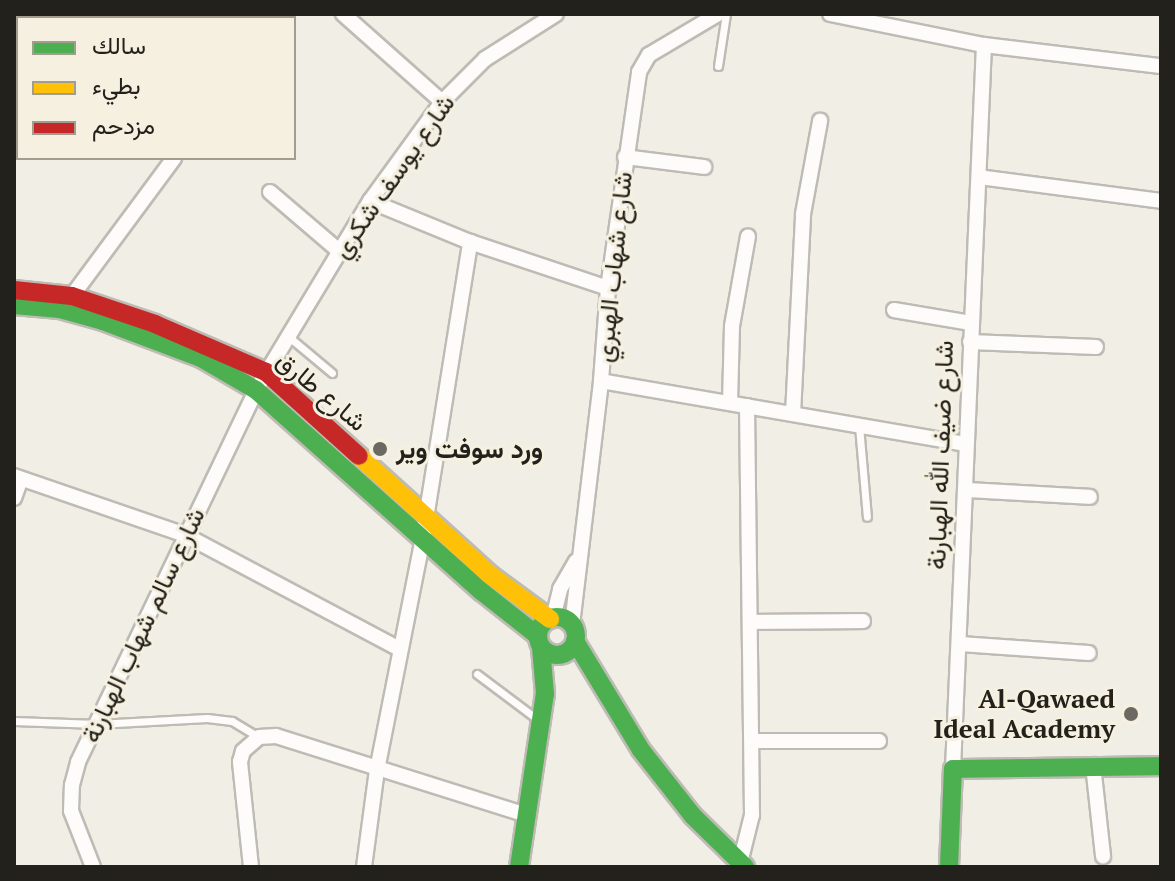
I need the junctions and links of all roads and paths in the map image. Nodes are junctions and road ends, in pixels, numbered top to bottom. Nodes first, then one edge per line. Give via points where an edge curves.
1 (343, 14) edge
2 (556, 14) edge
3 (718, 14) edge
4 (726, 14) edge
5 (830, 14) edge
6 (984, 45) junction
7 (718, 66) dead end
8 (1161, 66) edge
9 (442, 102) junction
10 (820, 121) dead end
11 (625, 157) junction
12 (173, 160) edge
13 (704, 167) dead end
14 (979, 177) junction
15 (270, 192) dead end
16 (370, 201) junction
17 (1161, 201) edge
18 (748, 236) dead end
19 (470, 242) junction
20 (339, 251) junction
21 (608, 288) junction
22 (14, 290) edge
23 (72, 296) junction
24 (14, 305) edge
25 (894, 310) dead end
26 (971, 323) junction
27 (289, 337) junction
28 (970, 342) junction
29 (1096, 347) dead end
30 (266, 372) junction
31 (332, 373) dead end
32 (601, 381) junction
33 (256, 390) junction
34 (730, 403) junction
35 (747, 406) junction
36 (793, 414) junction
37 (859, 426) junction
38 (967, 444) junction
39 (17, 477) edge
40 (966, 490) junction
41 (1090, 497) dead end
42 (14, 498) edge
43 (424, 517) junction
44 (867, 517) dead end
45 (185, 535) junction
46 (423, 537) junction
47 (577, 561) junction
48 (551, 618) junction
49 (863, 621) dead end
50 (751, 622) junction
51 (540, 641) junction
52 (569, 643) junction
53 (960, 644) junction
54 (399, 649) junction
55 (1089, 653) dead end
56 (477, 674) dead end
57 (545, 694) junction
58 (539, 720) junction
59 (14, 721) edge
60 (97, 724) junction
61 (259, 737) junction
62 (753, 741) junction
63 (879, 741) dead end
64 (1093, 765) junction
65 (1161, 766) edge
66 (953, 769) junction
67 (377, 770) junction
68 (526, 815) junction
69 (1103, 856) dead end
70 (741, 866) edge
71 (93, 867) edge
72 (251, 867) edge
73 (364, 867) edge
74 (519, 867) edge
75 (949, 867) edge

1 - 9 street
2 - 9 street, شارع يوسف شكري via 485,59
3 - 11 street, شارع شهاب الهبري via 643,63
4 - 7 lane
5 - 6 street
6 - 8 street
6 - 14 street, شارع ضيف الله الهبارنة
9 - 16 street, شارع يوسف شكري
10 - 36 street via 803,214
11 - 13 street
11 - 21 street, شارع شهاب الهبري
12 - 23 street
14 - 17 street
14 - 26 street, شارع ضيف الله الهبارنة
15 - 20 street
16 - 19 street
16 - 20 street, شارع يوسف شكري
18 - 34 street via 732,326
19 - 21 street
19 - 43 street
20 - 27 street, شارع يوسف شكري
21 - 32 street, شارع شهاب الهبري
22 - 23 street, شارع طارق
23 - 30 street, شارع طارق via 155,324
24 - 33 street, شارع طارق via 60,309 103,321 201,358
25 - 26 street
26 - 28 street, شارع ضيف الله الهبارنة
27 - 30 street, شارع يوسف شكري
27 - 31 lane
28 - 29 street
28 - 38 street, شارع ضيف الله الهبارنة
30 - 33 street, شارع سالم شهاب الهبارنة
30 - 43 street, شارع طارق
32 - 34 street
32 - 47 street, شارع شهاب الهبري
33 - 45 street, شارع سالم شهاب الهبارنة
33 - 46 street, شارع طارق
34 - 35 street
35 - 36 street
35 - 50 street
36 - 37 street
37 - 38 street
37 - 44 lane
38 - 40 street, شارع ضيف الله الهبارنة
39 - 42 street
39 - 45 street
40 - 41 street
40 - 53 street, شارع ضيف الله الهبارنة
43 - 46 street
43 - 48 street, شارع طارق via 489,574
45 - 54 street
45 - 60 street, شارع سالم شهاب الهبارنة
46 - 51 street, شارع طارق
46 - 54 street
47 - 48 street, شارع شهاب الهبري
47 - 52 street, شارع شهاب الهبري
48 - 51 street via 541,625
48 - 52 street, شارع طارق
49 - 50 street
50 - 62 street
51 - 52 street, شارع طارق via 551,654
51 - 57 street
52 - 57 street
52 - 70 street via 667,784
53 - 55 street
53 - 66 street, شارع ضيف الله الهبارنة
54 - 67 street
56 - 58 lane
57 - 58 street
58 - 68 street
59 - 60 lane
60 - 61 lane via 207,718 232,721
60 - 71 street, شارع سالم شهاب الهبارنة via 78,762 71,811
61 - 67 street via 276,736
61 - 72 street via 243,751 240,762
62 - 63 street
62 - 70 street via 752,815
64 - 65 street
64 - 66 street
64 - 69 street
66 - 75 street, شارع ضيف الله الهبارنة
67 - 68 street
67 - 73 street
68 - 74 street

